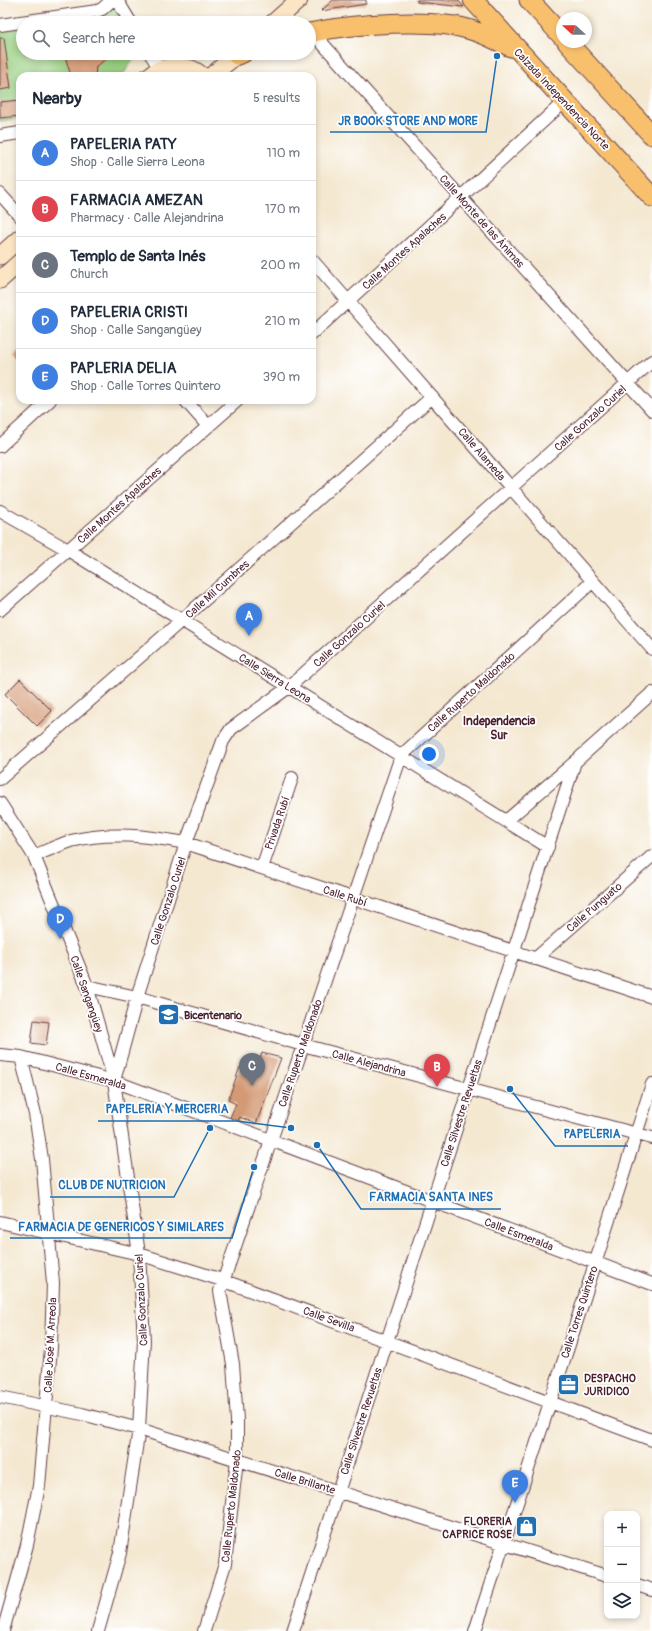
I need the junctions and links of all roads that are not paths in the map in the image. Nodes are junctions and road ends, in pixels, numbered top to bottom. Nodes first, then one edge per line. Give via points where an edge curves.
1 (112, 0) edge
2 (117, 0) edge
3 (298, 0) edge
4 (473, 0) edge
5 (529, 0) edge
6 (62, 16) edge
7 (127, 16) edge
8 (281, 16) edge
9 (16, 23) edge
10 (0, 25) edge
11 (556, 29) edge
12 (316, 32) edge
13 (316, 38) edge
14 (572, 48) edge
15 (517, 50) junction
16 (152, 60) edge
17 (232, 60) edge
18 (155, 72) edge
19 (198, 72) edge
20 (216, 72) edge
21 (565, 101) junction
22 (16, 133) edge
23 (652, 135) edge
24 (0, 136) edge
25 (0, 194) edge
26 (652, 197) edge
27 (462, 198) junction
28 (16, 212) edge
29 (16, 242) edge
30 (0, 256) edge
31 (316, 265) edge
32 (16, 266) edge
33 (0, 280) edge
34 (348, 302) junction
35 (316, 330) edge
36 (652, 361) edge
37 (628, 383) junction
38 (432, 397) junction
39 (46, 404) edge
40 (189, 404) edge
41 (233, 404) edge
42 (652, 410) edge
43 (208, 426) junction
44 (0, 446) edge
45 (512, 488) junction
46 (0, 512) edge
47 (68, 550) junction
48 (593, 581) junction
49 (0, 610) edge
50 (182, 620) junction
51 (652, 649) edge
52 (289, 687) junction
53 (652, 693) edge
54 (402, 756) junction
55 (575, 762) junction
56 (292, 778) dead end
57 (0, 779) edge
58 (0, 804) edge
59 (506, 821) junction
60 (186, 843) junction
61 (548, 847) junction
62 (34, 856) junction
63 (652, 856) edge
64 (262, 868) junction
65 (353, 898) junction
66 (514, 952) junction
67 (535, 959) junction
68 (87, 986) junction
69 (137, 997) junction
70 (652, 997) edge
71 (303, 1045) junction
72 (0, 1055) edge
73 (21, 1057) junction
74 (114, 1081) junction
75 (652, 1084) edge
76 (469, 1090) junction
77 (635, 1135) junction
78 (652, 1138) edge
79 (270, 1140) junction
80 (433, 1201) junction
81 (0, 1222) edge
82 (48, 1232) junction
83 (139, 1254) junction
84 (595, 1262) junction
85 (222, 1280) junction
86 (652, 1284) edge
87 (387, 1341) junction
88 (0, 1397) edge
89 (550, 1401) junction
90 (47, 1407) junction
91 (139, 1429) junction
92 (652, 1440) edge
93 (237, 1460) junction
94 (338, 1491) junction
95 (504, 1543) junction
96 (604, 1575) edge
97 (640, 1586) edge
98 (652, 1590) edge
99 (3, 1631) edge
100 (98, 1631) edge
101 (204, 1631) edge
102 (293, 1631) edge
103 (475, 1631) edge

1 - 6 street via 97,11
2 - 7 street
3 - 8 street
4 - 15 main road, Calzada Independencia Norte
5 - 11 main road
9 - 10 street
12 - 15 main road via 396,24 435,24 473,30
13 - 27 street, Calle Monte de las Ánimas
14 - 23 main road
15 - 21 main road, Calzada Independencia Norte
16 - 18 street
17 - 20 street
18 - 19 street via 172,66
21 - 26 main road, Calzada Independencia Norte
21 - 27 street, Calle Montes Apalaches
22 - 24 street
25 - 28 street
27 - 34 street, Calle Montes Apalaches
27 - 37 street, Calle Monte de las Ánimas
29 - 30 street
31 - 34 street, Calle Alameda
32 - 33 street
34 - 35 street, Calle Montes Apalaches
34 - 38 street, Calle Alameda
36 - 37 street, Calle Gonzalo Curiel
37 - 42 street, Calle Monte de las Ánimas
37 - 45 street, Calle Gonzalo Curiel
38 - 45 street, Calle Alameda
38 - 50 street, Calle Mil Cumbres
39 - 44 street
40 - 43 street
41 - 43 street, Calle Montes Apalaches
43 - 47 street, Calle Montes Apalaches
45 - 48 street, Calle Alameda
45 - 52 street, Calle Gonzalo Curiel
46 - 47 street, Calle Sierra Leona
47 - 49 street, Calle Montes Apalaches
47 - 50 street, Calle Sierra Leona
48 - 51 street, Calle Alameda
48 - 54 street, Calle Ruperto Maldonado
50 - 52 street, Calle Sierra Leona
50 - 57 street, Calle Mil Cumbres
52 - 54 street, Calle Sierra Leona
52 - 60 street, Calle Gonzalo Curiel via 226,734
53 - 55 street
54 - 59 street, Calle Sierra Leona
54 - 65 street, Calle Ruperto Maldonado
55 - 59 street
55 - 61 street, Calle Silvestre Revueltas
56 - 64 street, Privada Rubí
58 - 62 street, Calle Sangangüey
59 - 61 street, Calle Sierra Leona
60 - 62 street, Calle Rubí via 148,836 111,835 71,842
60 - 64 street, Calle Rubí
60 - 69 street, Calle Gonzalo Curiel
61 - 66 street, Calle Silvestre Revueltas
62 - 68 street, Calle Sangangüey
63 - 67 street, Calle Punguato
64 - 65 street, Calle Rubí
65 - 66 street, Calle Rubí
65 - 71 street, Calle Ruperto Maldonado
66 - 67 street, Calle Rubí
66 - 76 street, Calle Silvestre Revueltas
67 - 70 street, Calle Rubí
68 - 69 street, Calle Alejandrina
68 - 74 street, Calle Sangangüey
69 - 71 street, Calle Alejandrina
69 - 74 street, Calle Gonzalo Curiel
71 - 76 street, Calle Alejandrina
71 - 79 street, Calle Ruperto Maldonado
72 - 73 street, Calle Esmeralda
73 - 74 street, Calle Esmeralda
73 - 82 street, Calle José M. Arreola via 35,1114 42,1159
74 - 79 street, Calle Esmeralda
74 - 83 street, Calle Gonzalo Curiel
75 - 77 street, Calle Torres Quintero
76 - 77 street, Calle Alejandrina
76 - 80 street, Calle Silvestre Revueltas
77 - 78 street, Calle Alejandrina
77 - 84 street, Calle Torres Quintero
79 - 80 street, Calle Esmeralda
79 - 85 street, Calle Ruperto Maldonado
80 - 84 street, Calle Esmeralda
80 - 87 street, Calle Silvestre Revueltas
81 - 82 street, Calle Sevilla
82 - 83 street, Calle Sevilla
82 - 90 street, Calle José M. Arreola via 53,1283
83 - 85 street, Calle Sevilla
83 - 91 street, Calle Gonzalo Curiel via 144,1340
84 - 86 street, Calle Esmeralda
84 - 89 street, Calle Torres Quintero
85 - 87 street, Calle Sevilla
85 - 93 street, Calle Ruperto Maldonado via 220,1291 236,1390
87 - 89 street, Calle Sevilla
87 - 94 street, Calle Silvestre Revueltas
88 - 90 street, Calle Brillante
89 - 92 street, Calle Sevilla
89 - 95 street, Calle Torres Quintero
90 - 91 street, Calle Brillante
90 - 99 street, Calle José M. Arreola via 38,1493 27,1545
91 - 93 street, Calle Brillante
91 - 100 street, Calle Gonzalo Curiel via 120,1553
93 - 94 street, Calle Brillante
93 - 101 street, Calle Ruperto Maldonado via 225,1564
94 - 95 street, Calle Brillante
94 - 102 street, Calle Silvestre Revueltas
95 - 96 street, Calle Brillante
95 - 103 street, Calle Torres Quintero
97 - 98 street

